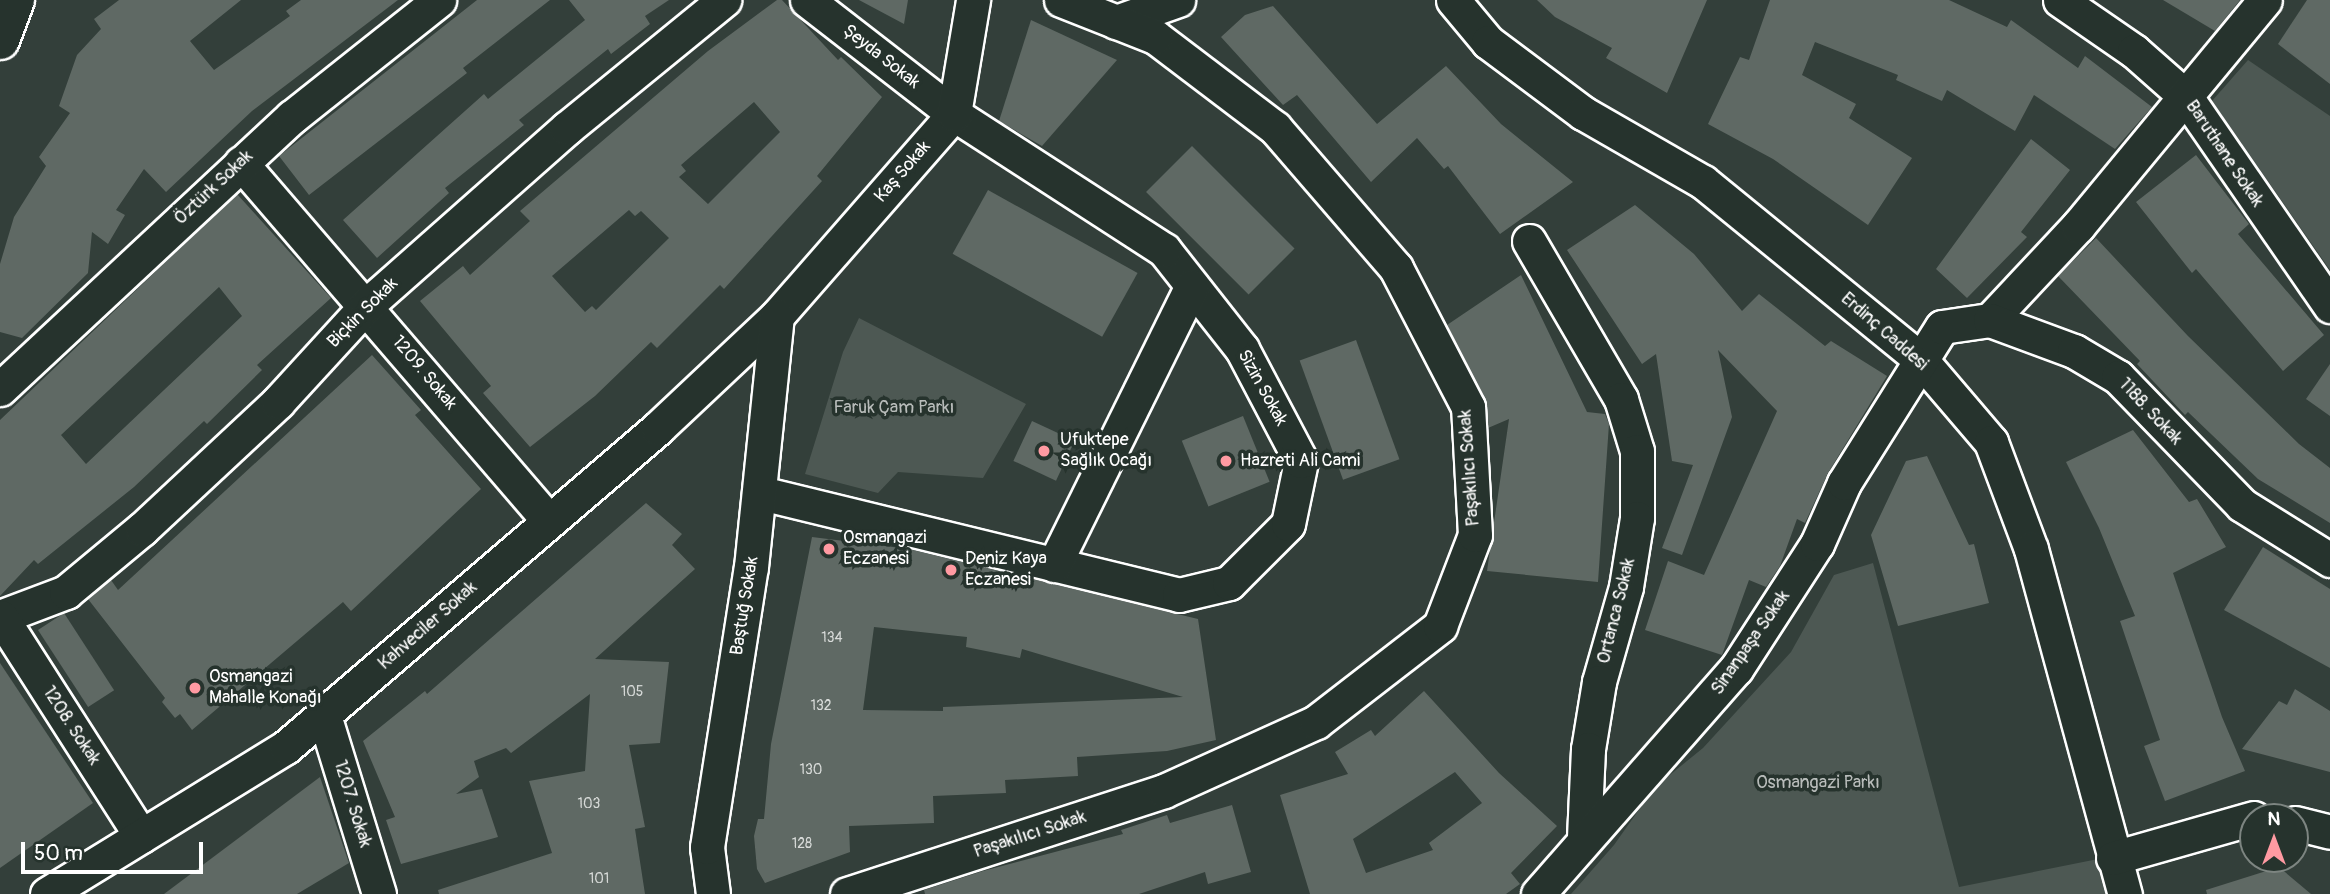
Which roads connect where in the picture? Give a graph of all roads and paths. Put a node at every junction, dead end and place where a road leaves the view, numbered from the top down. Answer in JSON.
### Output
{"nodes":[{"id":1,"x":15,"y":0,"type":"edge"},
{"id":2,"x":439,"y":0,"type":"edge"},
{"id":3,"x":724,"y":0,"type":"edge"},
{"id":4,"x":807,"y":0,"type":"edge"},
{"id":5,"x":973,"y":0,"type":"edge"},
{"id":6,"x":1061,"y":0,"type":"edge"},
{"id":7,"x":1178,"y":0,"type":"edge"},
{"id":8,"x":1453,"y":0,"type":"edge"},
{"id":9,"x":2060,"y":0,"type":"edge"},
{"id":10,"x":2265,"y":0,"type":"edge"},
{"id":11,"x":1116,"y":22,"type":"junction"},
{"id":12,"x":0,"y":40,"type":"edge"},
{"id":13,"x":2186,"y":97,"type":"junction"},
{"id":14,"x":954,"y":114,"type":"junction"},
{"id":15,"x":241,"y":163,"type":"junction"},
{"id":16,"x":1529,"y":242,"type":"dead end"},
{"id":17,"x":1192,"y":286,"type":"junction"},
{"id":18,"x":367,"y":305,"type":"junction"},
{"id":19,"x":2330,"y":306,"type":"edge"},
{"id":20,"x":777,"y":316,"type":"junction"},
{"id":21,"x":1990,"y":320,"type":"junction"},
{"id":22,"x":1921,"y":360,"type":"junction"},
{"id":23,"x":0,"y":389,"type":"edge"},
{"id":24,"x":761,"y":494,"type":"junction"},
{"id":25,"x":549,"y":522,"type":"junction"},
{"id":26,"x":2330,"y":560,"type":"edge"},
{"id":27,"x":1054,"y":565,"type":"junction"},
{"id":28,"x":0,"y":617,"type":"edge"},
{"id":29,"x":324,"y":715,"type":"junction"},
{"id":30,"x":2239,"y":822,"type":"edge"},
{"id":31,"x":2309,"y":827,"type":"edge"},
{"id":32,"x":2330,"y":832,"type":"edge"},
{"id":33,"x":141,"y":836,"type":"junction"},
{"id":34,"x":1584,"y":838,"type":"junction"},
{"id":35,"x":2113,"y":858,"type":"junction"},
{"id":36,"x":59,"y":891,"type":"edge"},
{"id":37,"x":379,"y":894,"type":"edge"},
{"id":38,"x":713,"y":894,"type":"edge"},
{"id":39,"x":847,"y":894,"type":"edge"},
{"id":40,"x":1538,"y":894,"type":"edge"},
{"id":41,"x":2125,"y":894,"type":"edge"}],
"edges":[{"from":1,"to":12,"type":"main road"},
{"from":2,"to":15,"type":"street","name":"Öztürk Sokak"},
{"from":3,"to":18,"type":"street","name":"Biçkin Sokak"},
{"from":4,"to":14,"type":"street","name":"Şeyda Sokak"},
{"from":5,"to":14,"type":"street"},
{"from":6,"to":11,"type":"street","name":"Paşakılıcı Sokak"},
{"from":7,"to":11,"type":"street"},
{"from":8,"to":22,"type":"street","name":"Erdinç Caddesi"},
{"from":9,"to":13,"type":"street","name":"Baruthane Sokak"},
{"from":10,"to":13,"type":"street"},
{"from":11,"to":39,"type":"street","name":"Paşakılıcı Sokak"},
{"from":13,"to":19,"type":"street","name":"Baruthane Sokak"},
{"from":13,"to":21,"type":"street"},
{"from":14,"to":17,"type":"street","name":"Sizin Sokak"},
{"from":14,"to":20,"type":"street","name":"Kaş Sokak"},
{"from":15,"to":18,"type":"street","name":"1209. Sokak"},
{"from":15,"to":23,"type":"street","name":"Öztürk Sokak"},
{"from":16,"to":34,"type":"street","name":"Ortanca Sokak"},
{"from":17,"to":27,"type":"street"},
{"from":17,"to":27,"type":"street","name":"Sizin Sokak"},
{"from":18,"to":25,"type":"street","name":"1209. Sokak"},
{"from":18,"to":28,"type":"street","name":"Biçkin Sokak"},
{"from":20,"to":24,"type":"street","name":"Baştuğ Sokak"},
{"from":20,"to":25,"type":"street","name":"Kahveciler Sokak"},
{"from":21,"to":22,"type":"street","name":"1188. Sokak"},
{"from":21,"to":26,"type":"street","name":"1188. Sokak"},
{"from":22,"to":34,"type":"street","name":"Sinanpaşa Sokak"},
{"from":22,"to":35,"type":"street","name":"Erdinç Caddesi"},
{"from":24,"to":27,"type":"street","name":"Sizin Sokak"},
{"from":24,"to":38,"type":"street","name":"Baştuğ Sokak"},
{"from":25,"to":29,"type":"street","name":"Kahveciler Sokak"},
{"from":28,"to":33,"type":"street","name":"1208. Sokak"},
{"from":29,"to":33,"type":"street","name":"Kahveciler Sokak"},
{"from":29,"to":37,"type":"street","name":"1207. Sokak"},
{"from":30,"to":35,"type":"street"},
{"from":31,"to":32,"type":"street"},
{"from":33,"to":36,"type":"street","name":"Kahveciler Sokak"},
{"from":34,"to":40,"type":"street","name":"Sinanpaşa Sokak"},
{"from":35,"to":41,"type":"street","name":"Erdinç Caddesi"}]}
